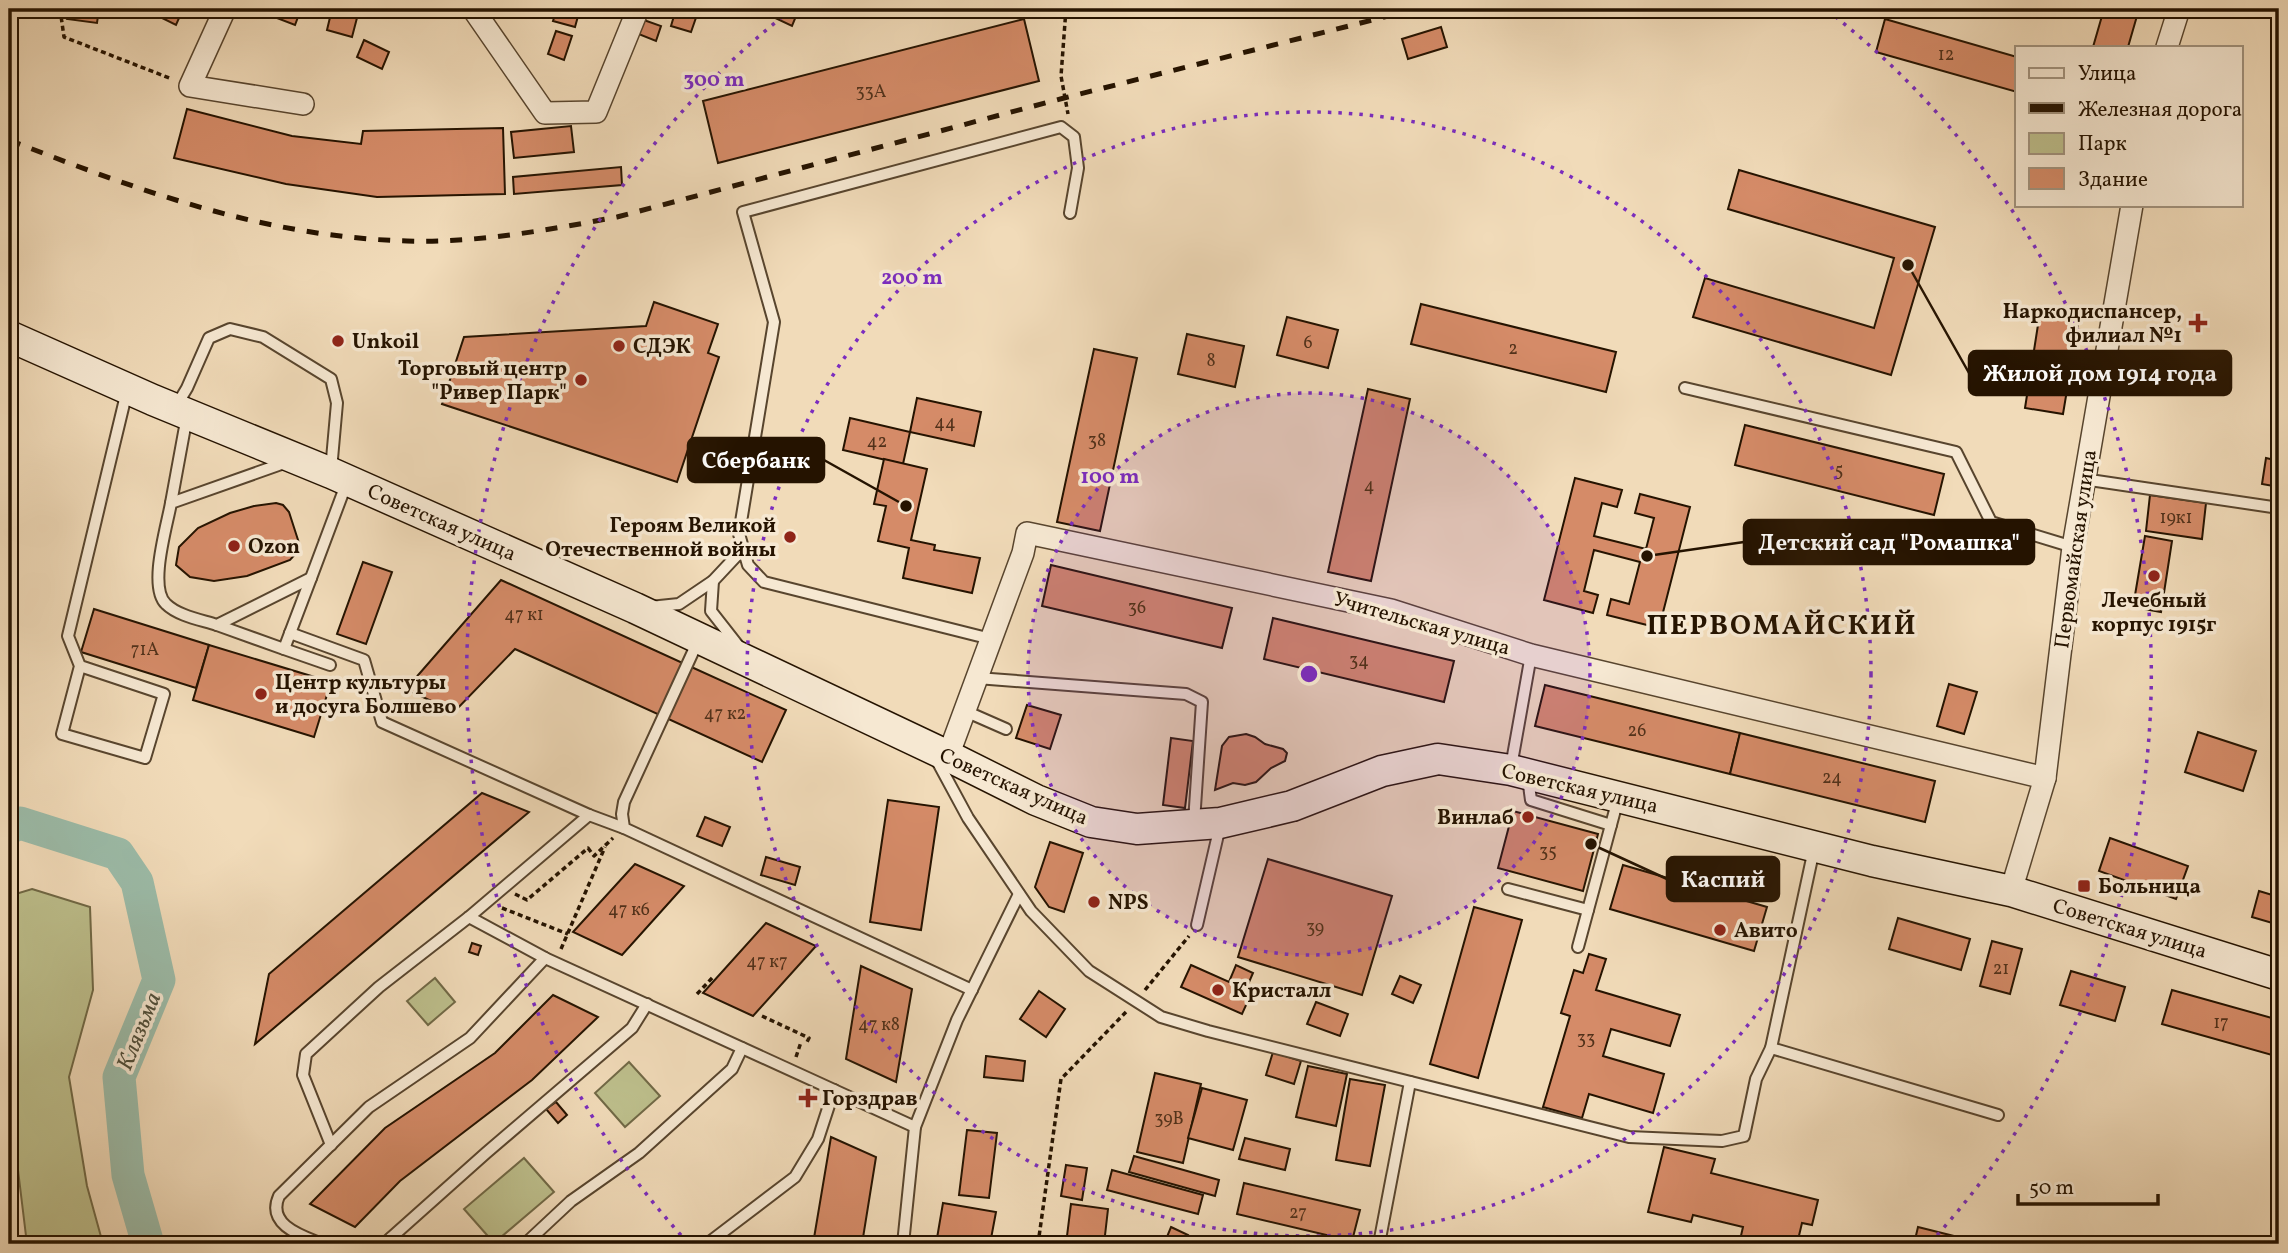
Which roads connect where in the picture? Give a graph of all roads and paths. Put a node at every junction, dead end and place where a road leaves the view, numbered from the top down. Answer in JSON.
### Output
{"nodes":[{"id":1,"x":60,"y":9,"type":"edge"},
{"id":2,"x":225,"y":9,"type":"edge"},
{"id":3,"x":473,"y":9,"type":"edge"},
{"id":4,"x":638,"y":9,"type":"edge"},
{"id":5,"x":1066,"y":9,"type":"edge"},
{"id":6,"x":2179,"y":9,"type":"edge"},
{"id":7,"x":2166,"y":46,"type":"edge"},
{"id":8,"x":190,"y":86,"type":"junction"},
{"id":9,"x":1064,"y":98,"type":"dead end"},
{"id":10,"x":303,"y":104,"type":"dead end"},
{"id":11,"x":2132,"y":206,"type":"edge"},
{"id":12,"x":1070,"y":213,"type":"dead end"},
{"id":13,"x":9,"y":336,"type":"edge"},
{"id":14,"x":127,"y":388,"type":"junction"},
{"id":15,"x":1685,"y":388,"type":"dead end"},
{"id":16,"x":181,"y":411,"type":"junction"},
{"id":17,"x":296,"y":458,"type":"junction"},
{"id":18,"x":339,"y":477,"type":"junction"},
{"id":19,"x":2083,"y":479,"type":"junction"},
{"id":20,"x":171,"y":503,"type":"junction"},
{"id":21,"x":2279,"y":508,"type":"edge"},
{"id":22,"x":2073,"y":547,"type":"junction"},
{"id":23,"x":742,"y":550,"type":"junction"},
{"id":24,"x":311,"y":578,"type":"junction"},
{"id":25,"x":713,"y":581,"type":"junction"},
{"id":26,"x":635,"y":608,"type":"junction"},
{"id":27,"x":217,"y":625,"type":"junction"},
{"id":28,"x":290,"y":633,"type":"junction"},
{"id":29,"x":699,"y":639,"type":"junction"},
{"id":30,"x":991,"y":639,"type":"junction"},
{"id":31,"x":284,"y":649,"type":"junction"},
{"id":32,"x":1531,"y":654,"type":"junction"},
{"id":33,"x":754,"y":665,"type":"junction"},
{"id":34,"x":80,"y":666,"type":"junction"},
{"id":35,"x":330,"y":666,"type":"dead end"},
{"id":36,"x":977,"y":678,"type":"junction"},
{"id":37,"x":965,"y":711,"type":"junction"},
{"id":38,"x":1006,"y":729,"type":"dead end"},
{"id":39,"x":939,"y":752,"type":"junction"},
{"id":40,"x":1519,"y":772,"type":"junction"},
{"id":41,"x":2045,"y":778,"type":"junction"},
{"id":42,"x":1619,"y":797,"type":"junction"},
{"id":43,"x":589,"y":815,"type":"junction"},
{"id":44,"x":1207,"y":824,"type":"junction"},
{"id":45,"x":1611,"y":825,"type":"junction"},
{"id":46,"x":624,"y":828,"type":"junction"},
{"id":47,"x":606,"y":845,"type":"junction"},
{"id":48,"x":1814,"y":846,"type":"junction"},
{"id":49,"x":1508,"y":889,"type":"dead end"},
{"id":50,"x":2011,"y":891,"type":"junction"},
{"id":51,"x":1019,"y":894,"type":"junction"},
{"id":52,"x":490,"y":904,"type":"junction"},
{"id":53,"x":1588,"y":909,"type":"junction"},
{"id":54,"x":469,"y":917,"type":"junction"},
{"id":55,"x":1198,"y":925,"type":"joint"},
{"id":56,"x":568,"y":934,"type":"junction"},
{"id":57,"x":1578,"y":947,"type":"dead end"},
{"id":58,"x":550,"y":960,"type":"junction"},
{"id":59,"x":714,"y":975,"type":"dead end"},
{"id":60,"x":2279,"y":975,"type":"edge"},
{"id":61,"x":972,"y":990,"type":"junction"},
{"id":62,"x":697,"y":994,"type":"dead end"},
{"id":63,"x":1137,"y":1001,"type":"junction"},
{"id":64,"x":647,"y":1004,"type":"junction"},
{"id":65,"x":762,"y":1016,"type":"dead end"},
{"id":66,"x":742,"y":1048,"type":"junction"},
{"id":67,"x":1771,"y":1048,"type":"junction"},
{"id":68,"x":795,"y":1059,"type":"dead end"},
{"id":69,"x":1410,"y":1082,"type":"junction"},
{"id":70,"x":834,"y":1090,"type":"junction"},
{"id":71,"x":1998,"y":1115,"type":"dead end"},
{"id":72,"x":915,"y":1127,"type":"junction"},
{"id":73,"x":331,"y":1144,"type":"junction"},
{"id":74,"x":388,"y":1241,"type":"edge"},
{"id":75,"x":322,"y":1244,"type":"edge"},
{"id":76,"x":410,"y":1244,"type":"edge"},
{"id":77,"x":525,"y":1244,"type":"edge"},
{"id":78,"x":707,"y":1244,"type":"edge"},
{"id":79,"x":903,"y":1244,"type":"edge"},
{"id":80,"x":1038,"y":1244,"type":"edge"},
{"id":81,"x":1379,"y":1244,"type":"edge"}],
"edges":[{"from":1,"to":8,"type":"path"},
{"from":2,"to":8,"type":"street"},
{"from":3,"to":4,"type":"street"},
{"from":5,"to":9,"type":"path"},
{"from":6,"to":7,"type":"street"},
{"from":8,"to":10,"type":"street"},
{"from":11,"to":19,"type":"street","name":"Первомайская улица"},
{"from":12,"to":23,"type":"lane"},
{"from":13,"to":14,"type":"main road","name":"Советская улица"},
{"from":14,"to":16,"type":"main road","name":"Советская улица"},
{"from":14,"to":34,"type":"lane"},
{"from":15,"to":22,"type":"lane"},
{"from":16,"to":17,"type":"main road","name":"Советская улица"},
{"from":16,"to":18,"type":"lane"},
{"from":16,"to":20,"type":"lane"},
{"from":17,"to":18,"type":"main road","name":"Советская улица"},
{"from":17,"to":20,"type":"lane"},
{"from":18,"to":24,"type":"lane"},
{"from":18,"to":26,"type":"main road","name":"Советская улица"},
{"from":19,"to":21,"type":"lane"},
{"from":19,"to":22,"type":"street","name":"Первомайская улица"},
{"from":20,"to":27,"type":"lane"},
{"from":22,"to":41,"type":"street","name":"Первомайская улица"},
{"from":23,"to":25,"type":"lane"},
{"from":23,"to":30,"type":"lane"},
{"from":24,"to":27,"type":"lane"},
{"from":24,"to":28,"type":"lane"},
{"from":25,"to":26,"type":"lane"},
{"from":25,"to":33,"type":"lane"},
{"from":26,"to":29,"type":"main road","name":"Советская улица"},
{"from":27,"to":31,"type":"lane"},
{"from":28,"to":31,"type":"lane"},
{"from":28,"to":43,"type":"lane"},
{"from":29,"to":33,"type":"main road","name":"Советская улица"},
{"from":29,"to":46,"type":"lane"},
{"from":30,"to":32,"type":"street","name":"Учительская улица"},
{"from":30,"to":36,"type":"street","name":"Учительская улица"},
{"from":31,"to":35,"type":"lane"},
{"from":32,"to":40,"type":"lane"},
{"from":32,"to":41,"type":"street","name":"Учительская улица"},
{"from":33,"to":39,"type":"main road","name":"Советская улица"},
{"from":34,"to":34,"type":"lane"},
{"from":36,"to":37,"type":"street","name":"Учительская улица"},
{"from":36,"to":44,"type":"lane"},
{"from":37,"to":38,"type":"lane"},
{"from":37,"to":39,"type":"street","name":"Учительская улица"},
{"from":39,"to":44,"type":"main road","name":"Советская улица"},
{"from":39,"to":51,"type":"lane"},
{"from":40,"to":42,"type":"main road","name":"Советская улица"},
{"from":40,"to":44,"type":"main road","name":"Советская улица"},
{"from":40,"to":45,"type":"lane"},
{"from":41,"to":50,"type":"street","name":"Первомайская улица"},
{"from":42,"to":45,"type":"lane"},
{"from":42,"to":48,"type":"main road","name":"Советская улица"},
{"from":43,"to":46,"type":"lane"},
{"from":43,"to":52,"type":"lane"},
{"from":44,"to":55,"type":"lane"},
{"from":45,"to":53,"type":"lane"},
{"from":46,"to":47,"type":"path"},
{"from":46,"to":61,"type":"lane"},
{"from":47,"to":52,"type":"path"},
{"from":47,"to":56,"type":"path"},
{"from":48,"to":50,"type":"main road","name":"Советская улица"},
{"from":48,"to":67,"type":"lane"},
{"from":49,"to":53,"type":"lane"},
{"from":50,"to":60,"type":"main road","name":"Советская улица"},
{"from":51,"to":61,"type":"lane"},
{"from":51,"to":63,"type":"lane"},
{"from":52,"to":54,"type":"lane"},
{"from":52,"to":56,"type":"path"},
{"from":53,"to":57,"type":"lane"},
{"from":54,"to":58,"type":"lane"},
{"from":54,"to":73,"type":"lane"},
{"from":55,"to":63,"type":"path"},
{"from":56,"to":58,"type":"path"},
{"from":58,"to":64,"type":"lane"},
{"from":58,"to":73,"type":"lane"},
{"from":59,"to":62,"type":"path"},
{"from":61,"to":72,"type":"lane"},
{"from":63,"to":69,"type":"lane"},
{"from":63,"to":80,"type":"path"},
{"from":64,"to":66,"type":"lane"},
{"from":64,"to":74,"type":"lane"},
{"from":65,"to":68,"type":"path"},
{"from":66,"to":70,"type":"lane"},
{"from":66,"to":77,"type":"lane"},
{"from":67,"to":69,"type":"lane"},
{"from":67,"to":71,"type":"lane"},
{"from":69,"to":81,"type":"lane"},
{"from":70,"to":72,"type":"lane"},
{"from":70,"to":78,"type":"lane"},
{"from":72,"to":79,"type":"lane"},
{"from":73,"to":75,"type":"lane"},
{"from":74,"to":76,"type":"lane"}]}
